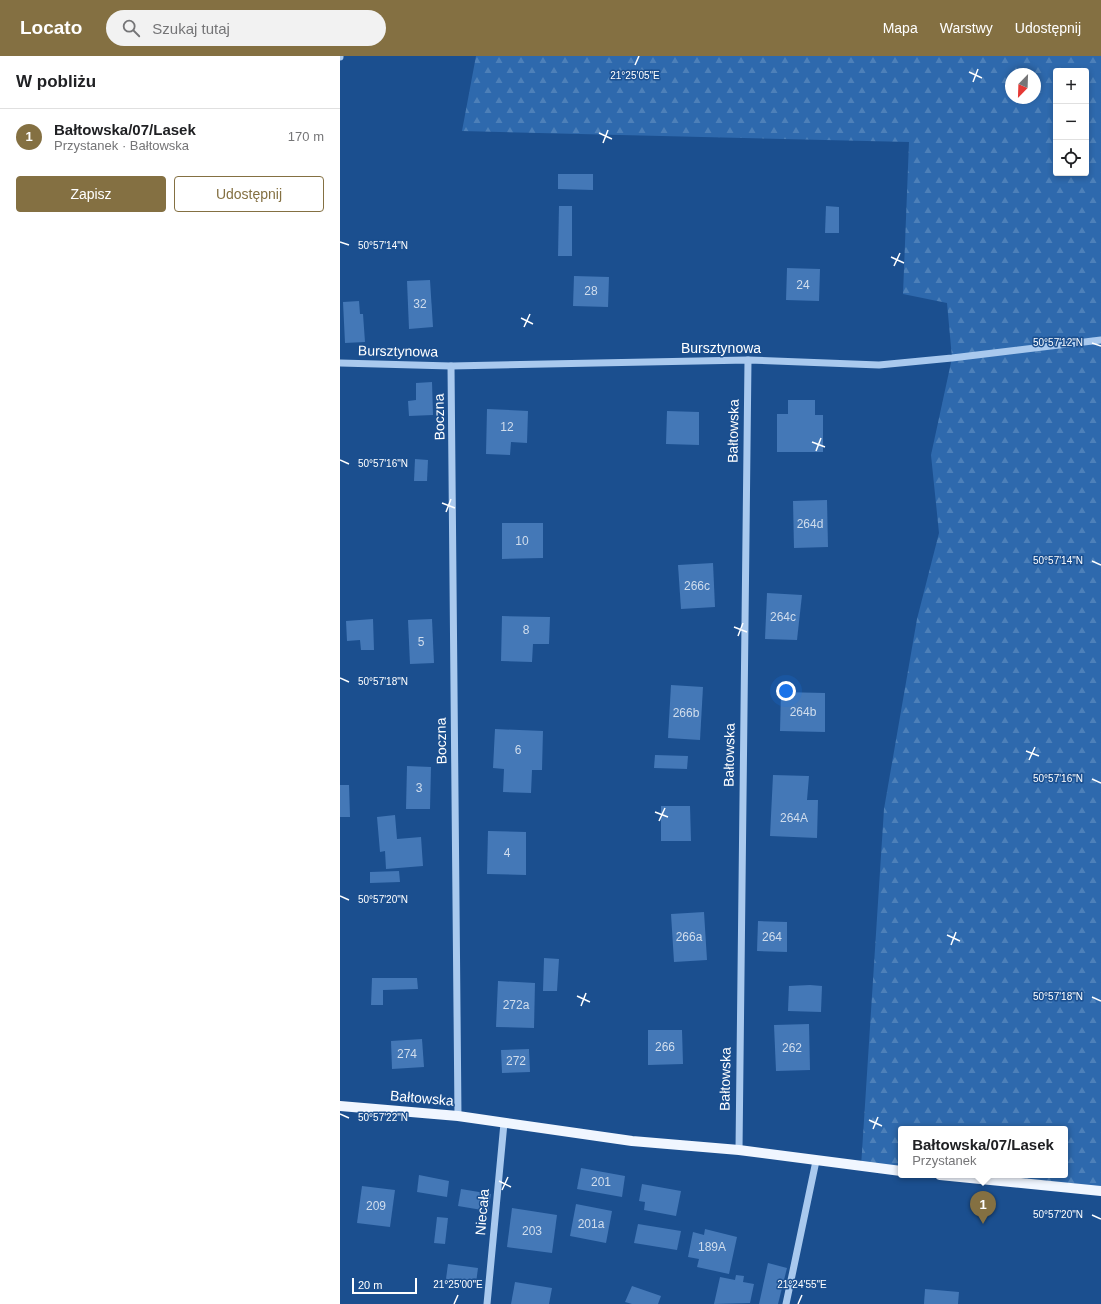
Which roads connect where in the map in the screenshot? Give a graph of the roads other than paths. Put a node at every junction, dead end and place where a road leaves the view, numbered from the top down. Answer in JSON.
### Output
{"nodes":[{"id":1,"x":1101,"y":340,"type":"edge"},
{"id":2,"x":748,"y":360,"type":"junction"},
{"id":3,"x":340,"y":363,"type":"edge"},
{"id":4,"x":451,"y":366,"type":"junction"},
{"id":5,"x":340,"y":1106,"type":"edge"},
{"id":6,"x":458,"y":1116,"type":"junction"},
{"id":7,"x":504,"y":1123,"type":"junction"},
{"id":8,"x":739,"y":1150,"type":"junction"},
{"id":9,"x":816,"y":1162,"type":"junction"},
{"id":10,"x":898,"y":1171,"type":"edge"},
{"id":11,"x":970,"y":1178,"type":"edge"},
{"id":12,"x":1101,"y":1191,"type":"edge"},
{"id":13,"x":487,"y":1304,"type":"edge"},
{"id":14,"x":786,"y":1304,"type":"edge"}],
"edges":[{"from":1,"to":2,"type":"street","name":"Bursztynowa"},
{"from":2,"to":4,"type":"street","name":"Bursztynowa"},
{"from":2,"to":8,"type":"street","name":"Bałtowska"},
{"from":3,"to":4,"type":"street","name":"Bursztynowa"},
{"from":4,"to":6,"type":"street","name":"Boczna"},
{"from":5,"to":6,"type":"main road","name":"Bałtowska"},
{"from":6,"to":7,"type":"main road","name":"Bałtowska"},
{"from":7,"to":8,"type":"main road","name":"Bałtowska"},
{"from":7,"to":13,"type":"street","name":"Niecała"},
{"from":8,"to":9,"type":"main road","name":"Bałtowska"},
{"from":9,"to":10,"type":"main road","name":"Bałtowska"},
{"from":9,"to":14,"type":"street"},
{"from":11,"to":12,"type":"main road"}]}
